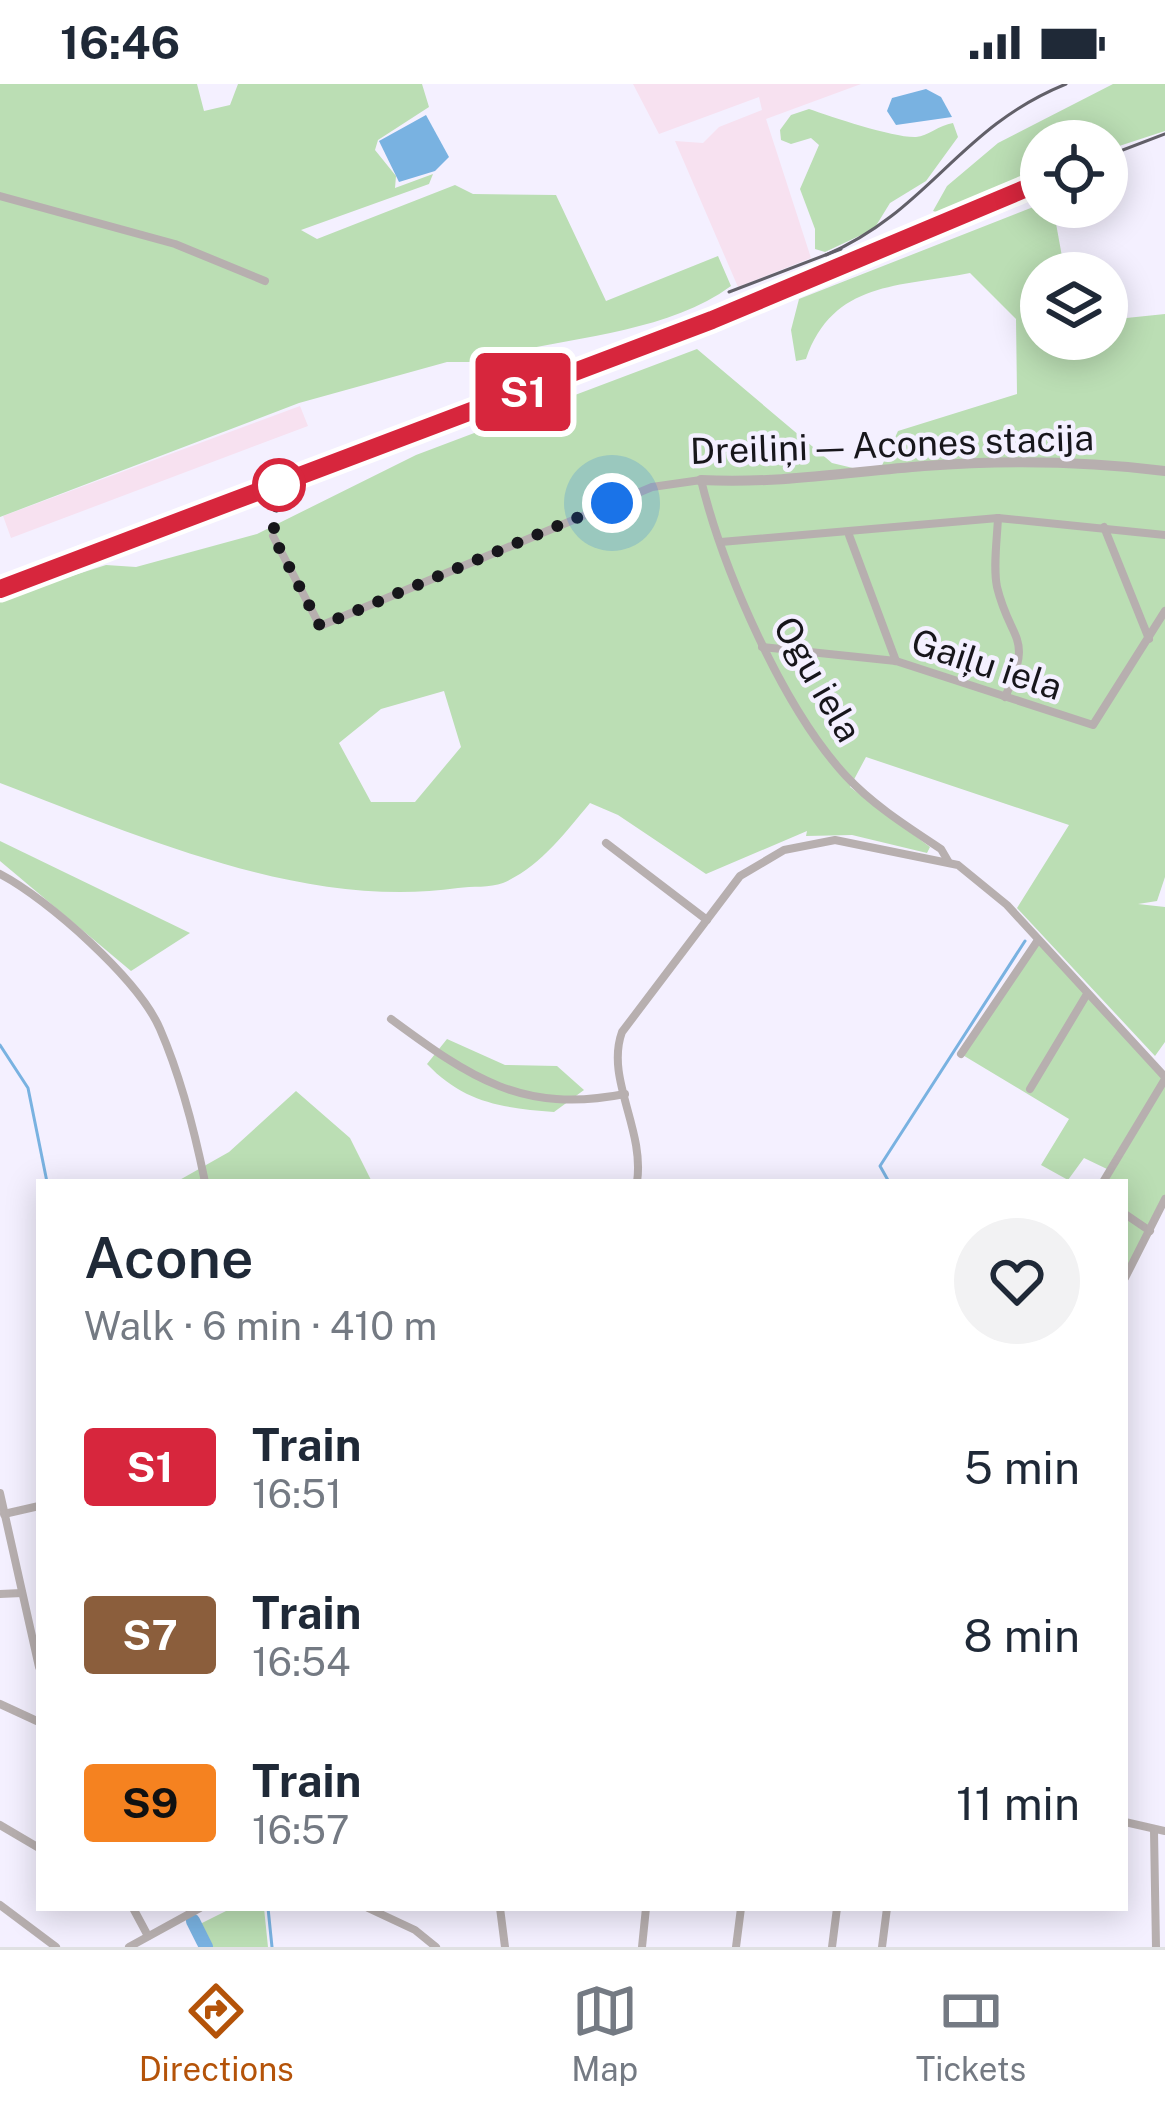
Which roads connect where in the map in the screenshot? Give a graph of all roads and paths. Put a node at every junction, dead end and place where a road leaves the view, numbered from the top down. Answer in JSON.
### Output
{"nodes":[{"id":1,"x":0,"y":196,"type":"edge"},
{"id":2,"x":265,"y":281,"type":"dead end"},
{"id":3,"x":1165,"y":471,"type":"edge"},
{"id":4,"x":701,"y":480,"type":"junction"},
{"id":5,"x":998,"y":518,"type":"junction"},
{"id":6,"x":1104,"y":526,"type":"junction"},
{"id":7,"x":849,"y":535,"type":"junction"},
{"id":8,"x":1165,"y":535,"type":"edge"},
{"id":9,"x":273,"y":536,"type":"dead end"},
{"id":10,"x":721,"y":542,"type":"junction"},
{"id":11,"x":1165,"y":611,"type":"edge"},
{"id":12,"x":1149,"y":639,"type":"junction"},
{"id":13,"x":762,"y":646,"type":"junction"},
{"id":14,"x":896,"y":662,"type":"junction"},
{"id":15,"x":1004,"y":697,"type":"junction"},
{"id":16,"x":606,"y":843,"type":"dead end"},
{"id":17,"x":948,"y":861,"type":"junction"},
{"id":18,"x":0,"y":874,"type":"edge"},
{"id":19,"x":707,"y":920,"type":"junction"},
{"id":20,"x":1038,"y":940,"type":"junction"},
{"id":21,"x":1087,"y":994,"type":"junction"},
{"id":22,"x":391,"y":1018,"type":"dead end"},
{"id":23,"x":961,"y":1054,"type":"dead end"},
{"id":24,"x":1165,"y":1078,"type":"edge"},
{"id":25,"x":1030,"y":1089,"type":"dead end"},
{"id":26,"x":625,"y":1094,"type":"junction"},
{"id":27,"x":204,"y":1179,"type":"edge"},
{"id":28,"x":638,"y":1179,"type":"edge"},
{"id":29,"x":1105,"y":1179,"type":"edge"},
{"id":30,"x":1165,"y":1199,"type":"edge"},
{"id":31,"x":1128,"y":1216,"type":"edge"},
{"id":32,"x":1150,"y":1231,"type":"junction"},
{"id":33,"x":1128,"y":1272,"type":"edge"},
{"id":34,"x":0,"y":1493,"type":"edge"},
{"id":35,"x":36,"y":1507,"type":"edge"},
{"id":36,"x":4,"y":1514,"type":"junction"},
{"id":37,"x":3,"y":1529,"type":"edge"},
{"id":38,"x":22,"y":1593,"type":"junction"},
{"id":39,"x":0,"y":1594,"type":"edge"},
{"id":40,"x":36,"y":1654,"type":"edge"},
{"id":41,"x":0,"y":1705,"type":"edge"},
{"id":42,"x":36,"y":1721,"type":"edge"},
{"id":43,"x":1128,"y":1823,"type":"edge"},
{"id":44,"x":0,"y":1825,"type":"edge"},
{"id":45,"x":1160,"y":1831,"type":"edge"},
{"id":46,"x":36,"y":1846,"type":"edge"},
{"id":47,"x":0,"y":1905,"type":"edge"},
{"id":48,"x":136,"y":1911,"type":"edge"},
{"id":49,"x":194,"y":1911,"type":"edge"},
{"id":50,"x":500,"y":1911,"type":"edge"},
{"id":51,"x":646,"y":1911,"type":"edge"},
{"id":52,"x":741,"y":1911,"type":"edge"},
{"id":53,"x":837,"y":1911,"type":"edge"},
{"id":54,"x":887,"y":1911,"type":"edge"},
{"id":55,"x":390,"y":1912,"type":"edge"},
{"id":56,"x":148,"y":1936,"type":"junction"},
{"id":57,"x":56,"y":1947,"type":"edge"},
{"id":58,"x":129,"y":1947,"type":"edge"},
{"id":59,"x":436,"y":1947,"type":"edge"},
{"id":60,"x":505,"y":1947,"type":"edge"},
{"id":61,"x":642,"y":1947,"type":"edge"},
{"id":62,"x":736,"y":1947,"type":"edge"},
{"id":63,"x":832,"y":1947,"type":"edge"},
{"id":64,"x":882,"y":1947,"type":"edge"},
{"id":65,"x":1156,"y":1947,"type":"edge"}],
"edges":[{"from":1,"to":2,"type":"street"},
{"from":3,"to":4,"type":"street","name":"Dreiliņi — Acones stacija"},
{"from":4,"to":9,"type":"street","name":"Dreiliņi — Acones stacija"},
{"from":4,"to":10,"type":"street","name":"Ogu iela"},
{"from":5,"to":6,"type":"street"},
{"from":5,"to":7,"type":"street"},
{"from":5,"to":15,"type":"street"},
{"from":6,"to":8,"type":"street"},
{"from":6,"to":12,"type":"street"},
{"from":7,"to":10,"type":"street"},
{"from":7,"to":14,"type":"street"},
{"from":10,"to":13,"type":"street","name":"Ogu iela"},
{"from":11,"to":12,"type":"street","name":"Gaiļu iela"},
{"from":12,"to":15,"type":"street","name":"Gaiļu iela"},
{"from":13,"to":14,"type":"street","name":"Gaiļu iela"},
{"from":13,"to":17,"type":"street","name":"Ogu iela"},
{"from":14,"to":15,"type":"street","name":"Gaiļu iela"},
{"from":16,"to":19,"type":"street"},
{"from":17,"to":19,"type":"street"},
{"from":17,"to":20,"type":"street","name":"Ogu iela"},
{"from":18,"to":27,"type":"street"},
{"from":19,"to":26,"type":"street"},
{"from":20,"to":21,"type":"street","name":"Ogu iela"},
{"from":20,"to":23,"type":"street"},
{"from":21,"to":24,"type":"street","name":"Ogu iela"},
{"from":21,"to":25,"type":"street"},
{"from":22,"to":26,"type":"street"},
{"from":24,"to":29,"type":"street"},
{"from":26,"to":28,"type":"street"},
{"from":30,"to":32,"type":"street"},
{"from":31,"to":32,"type":"street"},
{"from":32,"to":33,"type":"street"},
{"from":34,"to":36,"type":"street"},
{"from":35,"to":36,"type":"street"},
{"from":36,"to":37,"type":"street"},
{"from":37,"to":38,"type":"street"},
{"from":38,"to":39,"type":"street"},
{"from":38,"to":40,"type":"street"},
{"from":41,"to":42,"type":"street"},
{"from":43,"to":45,"type":"street"},
{"from":44,"to":46,"type":"street"},
{"from":45,"to":65,"type":"street"},
{"from":47,"to":57,"type":"street"},
{"from":48,"to":56,"type":"street"},
{"from":49,"to":56,"type":"street"},
{"from":50,"to":60,"type":"street"},
{"from":51,"to":61,"type":"street"},
{"from":52,"to":62,"type":"street"},
{"from":53,"to":63,"type":"street"},
{"from":54,"to":64,"type":"street"},
{"from":55,"to":59,"type":"street"},
{"from":56,"to":58,"type":"street"}]}
